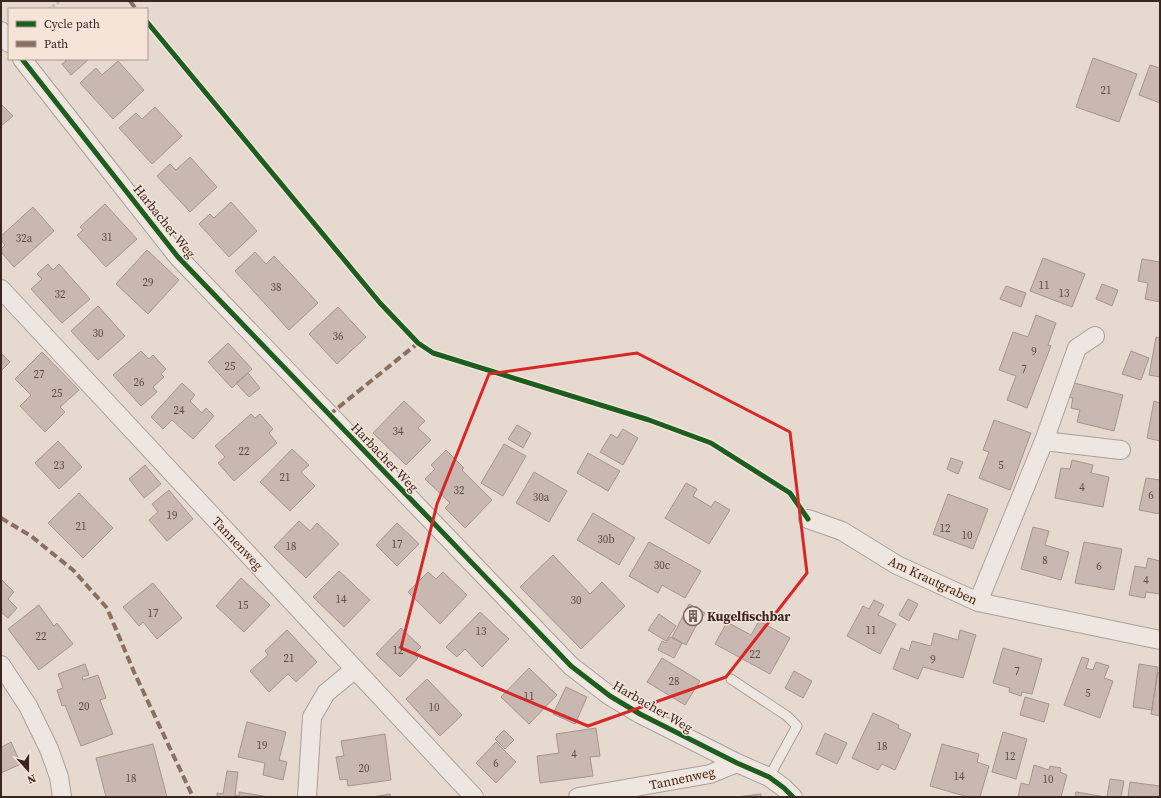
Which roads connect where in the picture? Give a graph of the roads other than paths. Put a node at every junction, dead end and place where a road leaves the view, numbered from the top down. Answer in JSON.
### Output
{"nodes":[{"id":1,"x":23,"y":60,"type":"edge"},
{"id":2,"x":1,"y":289,"type":"edge"},
{"id":3,"x":1095,"y":336,"type":"dead end"},
{"id":4,"x":1044,"y":441,"type":"junction"},
{"id":5,"x":1122,"y":450,"type":"dead end"},
{"id":6,"x":808,"y":519,"type":"dead end"},
{"id":7,"x":978,"y":602,"type":"junction"},
{"id":8,"x":1160,"y":640,"type":"edge"},
{"id":9,"x":1,"y":665,"type":"edge"},
{"id":10,"x":355,"y":669,"type":"junction"},
{"id":11,"x":731,"y":679,"type":"dead end"},
{"id":12,"x":737,"y":763,"type":"junction"},
{"id":13,"x":769,"y":777,"type":"junction"},
{"id":14,"x":62,"y":797,"type":"edge"},
{"id":15,"x":308,"y":797,"type":"edge"},
{"id":16,"x":474,"y":797,"type":"edge"},
{"id":17,"x":578,"y":797,"type":"edge"},
{"id":18,"x":793,"y":797,"type":"edge"}],
"edges":[{"from":1,"to":12,"type":"street","name":"Harbacher Weg"},
{"from":2,"to":10,"type":"street","name":"Tannenweg"},
{"from":3,"to":4,"type":"street"},
{"from":4,"to":5,"type":"street"},
{"from":4,"to":7,"type":"street"},
{"from":6,"to":7,"type":"street","name":"Am Krautgraben"},
{"from":7,"to":8,"type":"street","name":"Am Krautgraben"},
{"from":9,"to":14,"type":"street"},
{"from":10,"to":15,"type":"street"},
{"from":10,"to":16,"type":"street","name":"Tannenweg"},
{"from":11,"to":13,"type":"lane"},
{"from":12,"to":13,"type":"street","name":"Harbacher Weg"},
{"from":12,"to":17,"type":"street","name":"Tannenweg"},
{"from":13,"to":18,"type":"street","name":"Harbacher Weg"}]}
